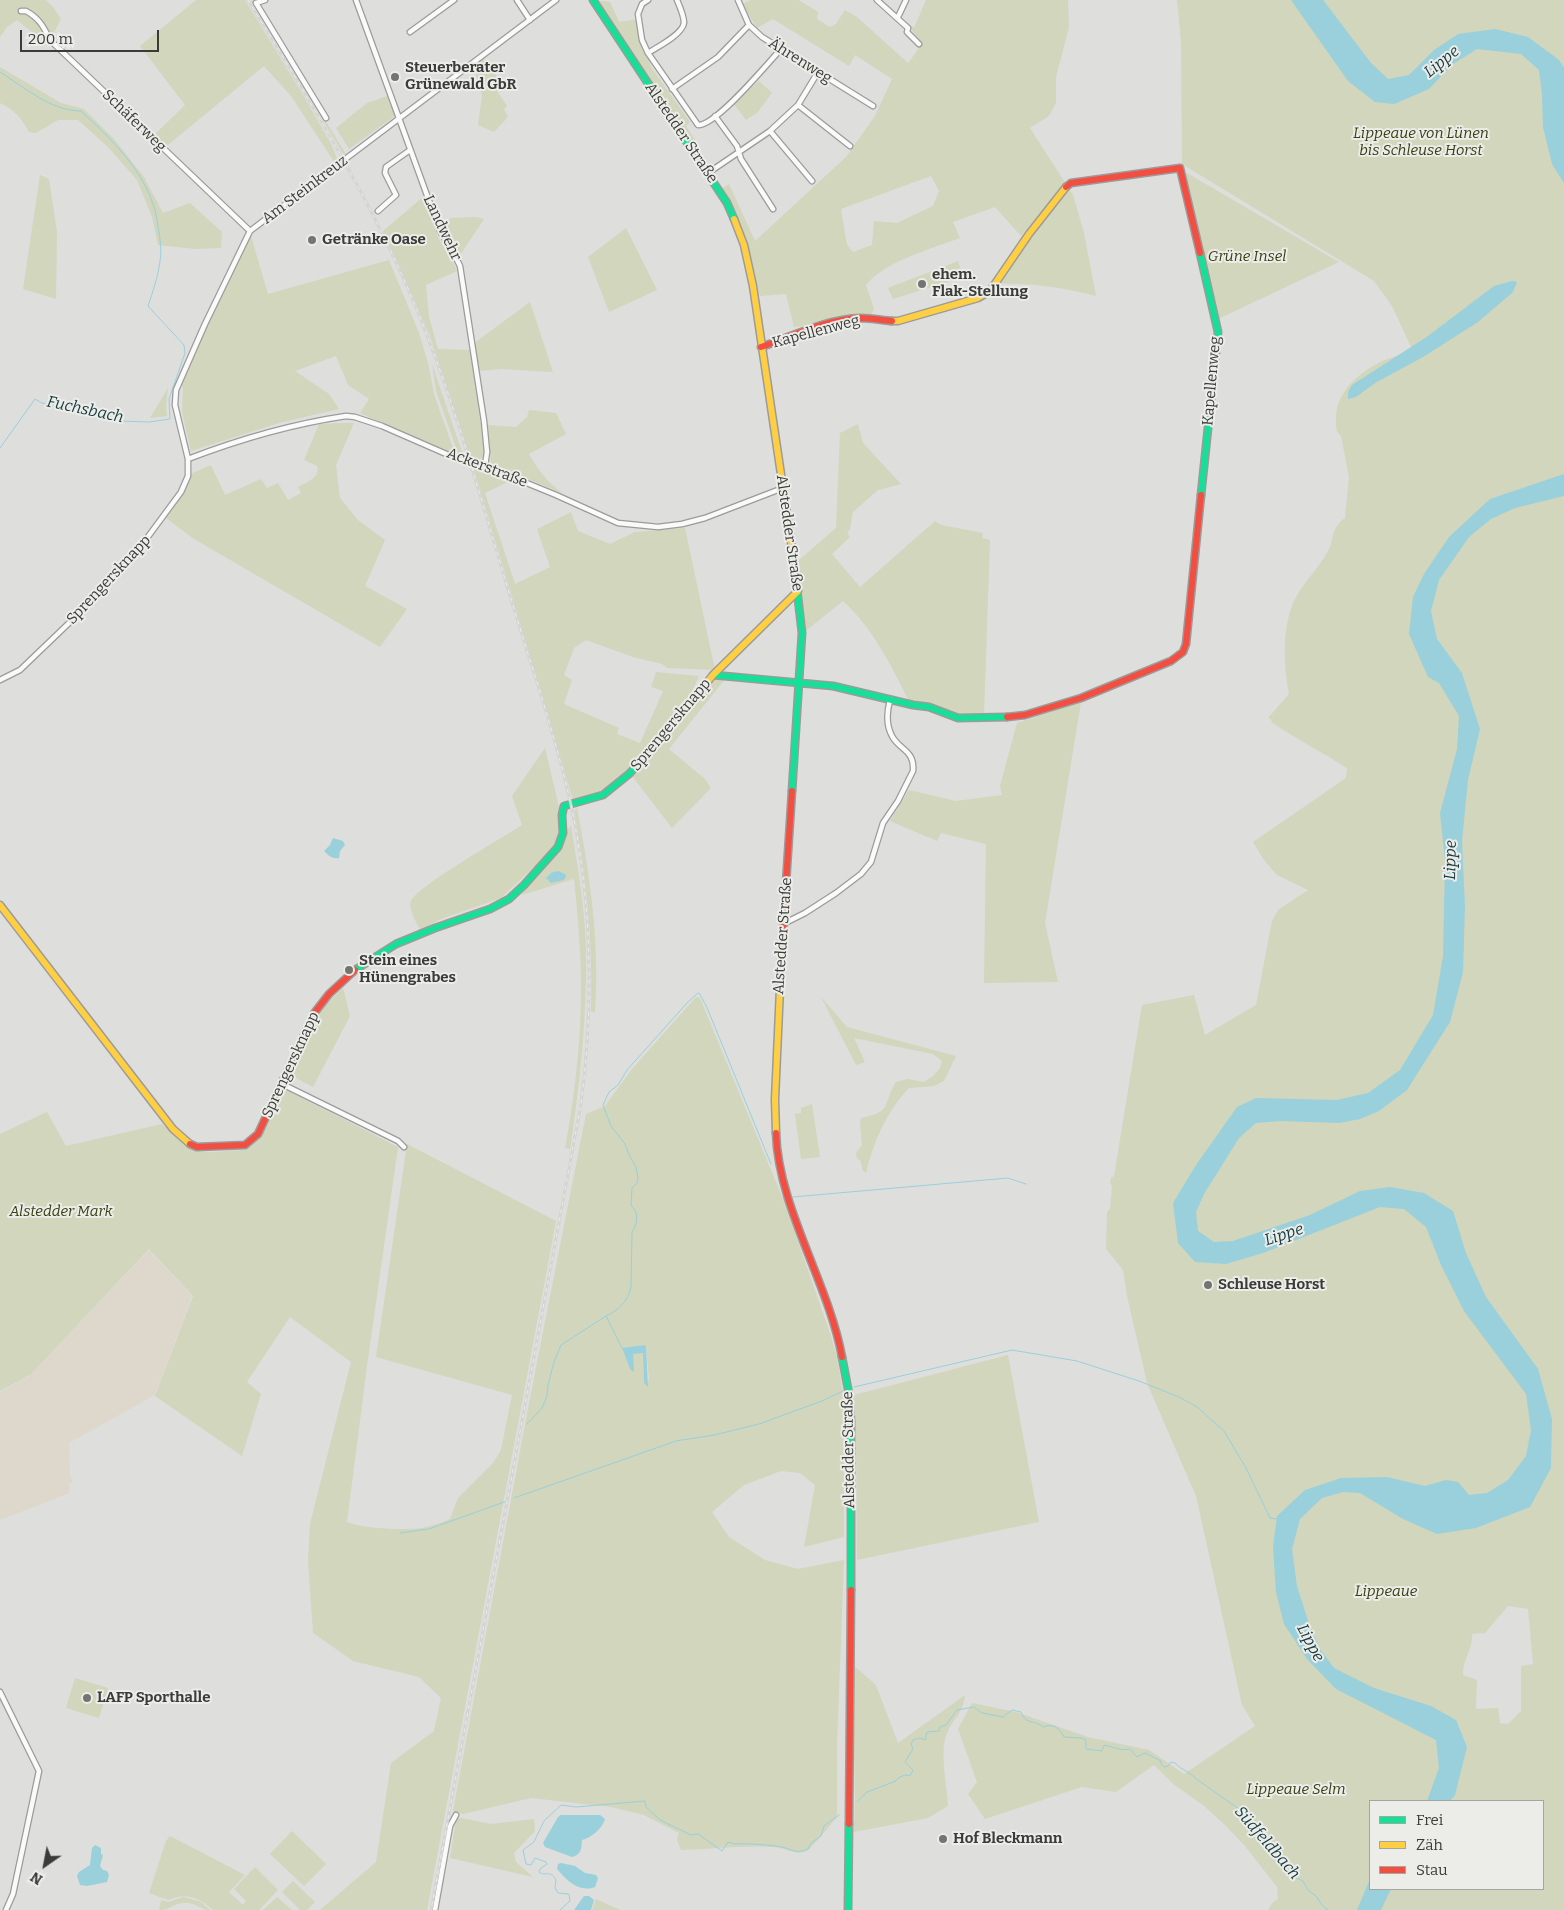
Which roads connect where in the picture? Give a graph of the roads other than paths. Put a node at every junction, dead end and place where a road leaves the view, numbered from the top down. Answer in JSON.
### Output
{"nodes":[{"id":1,"x":265,"y":0,"type":"edge"},
{"id":2,"x":356,"y":0,"type":"edge"},
{"id":3,"x":454,"y":0,"type":"edge"},
{"id":4,"x":517,"y":0,"type":"edge"},
{"id":5,"x":556,"y":0,"type":"edge"},
{"id":6,"x":593,"y":0,"type":"edge"},
{"id":7,"x":648,"y":0,"type":"edge"},
{"id":8,"x":677,"y":0,"type":"edge"},
{"id":9,"x":746,"y":0,"type":"edge"},
{"id":10,"x":877,"y":0,"type":"edge"},
{"id":11,"x":906,"y":0,"type":"edge"},
{"id":12,"x":738,"y":2,"type":"edge"},
{"id":13,"x":21,"y":12,"type":"dead end"},
{"id":14,"x":898,"y":17,"type":"junction"},
{"id":15,"x":530,"y":20,"type":"junction"},
{"id":16,"x":749,"y":25,"type":"junction"},
{"id":17,"x":410,"y":32,"type":"dead end"},
{"id":18,"x":919,"y":44,"type":"dead end"},
{"id":19,"x":781,"y":49,"type":"junction"},
{"id":20,"x":648,"y":54,"type":"junction"},
{"id":21,"x":818,"y":72,"type":"junction"},
{"id":22,"x":672,"y":89,"type":"junction"},
{"id":23,"x":798,"y":105,"type":"junction"},
{"id":24,"x":873,"y":106,"type":"dead end"},
{"id":25,"x":716,"y":116,"type":"junction"},
{"id":26,"x":326,"y":118,"type":"dead end"},
{"id":27,"x":399,"y":120,"type":"junction"},
{"id":28,"x":770,"y":131,"type":"junction"},
{"id":29,"x":850,"y":146,"type":"dead end"},
{"id":30,"x":410,"y":150,"type":"junction"},
{"id":31,"x":739,"y":153,"type":"junction"},
{"id":32,"x":708,"y":173,"type":"junction"},
{"id":33,"x":812,"y":182,"type":"dead end"},
{"id":34,"x":773,"y":209,"type":"dead end"},
{"id":35,"x":378,"y":211,"type":"dead end"},
{"id":36,"x":250,"y":231,"type":"junction"},
{"id":37,"x":761,"y":347,"type":"junction"},
{"id":38,"x":188,"y":459,"type":"junction"},
{"id":39,"x":485,"y":466,"type":"junction"},
{"id":40,"x":783,"y":488,"type":"junction"},
{"id":41,"x":798,"y":591,"type":"junction"},
{"id":42,"x":713,"y":675,"type":"junction"},
{"id":43,"x":0,"y":680,"type":"edge"},
{"id":44,"x":799,"y":684,"type":"junction"},
{"id":45,"x":890,"y":700,"type":"junction"},
{"id":46,"x":0,"y":905,"type":"edge"},
{"id":47,"x":785,"y":923,"type":"junction"},
{"id":48,"x":282,"y":1084,"type":"junction"},
{"id":49,"x":404,"y":1147,"type":"dead end"},
{"id":50,"x":0,"y":1692,"type":"edge"},
{"id":51,"x":456,"y":1815,"type":"dead end"},
{"id":52,"x":6,"y":1910,"type":"edge"},
{"id":53,"x":434,"y":1910,"type":"edge"},
{"id":54,"x":848,"y":1910,"type":"edge"}],
"edges":[{"from":1,"to":26,"type":"street"},
{"from":2,"to":27,"type":"street","name":"Landwehr"},
{"from":3,"to":17,"type":"street"},
{"from":4,"to":15,"type":"street"},
{"from":5,"to":15,"type":"street","name":"Am Steinkreuz"},
{"from":6,"to":32,"type":"street","name":"Alstedder Straße"},
{"from":7,"to":20,"type":"street"},
{"from":8,"to":20,"type":"street"},
{"from":9,"to":12,"type":"street","name":"Ährenweg"},
{"from":10,"to":14,"type":"street"},
{"from":11,"to":14,"type":"street"},
{"from":12,"to":16,"type":"street","name":"Ährenweg"},
{"from":13,"to":36,"type":"street","name":"Schäferweg"},
{"from":14,"to":18,"type":"street"},
{"from":15,"to":27,"type":"street","name":"Am Steinkreuz"},
{"from":16,"to":19,"type":"street","name":"Ährenweg"},
{"from":16,"to":22,"type":"street"},
{"from":19,"to":21,"type":"street","name":"Ährenweg"},
{"from":19,"to":25,"type":"street"},
{"from":20,"to":22,"type":"street"},
{"from":21,"to":23,"type":"street"},
{"from":21,"to":24,"type":"street","name":"Ährenweg"},
{"from":22,"to":25,"type":"street"},
{"from":23,"to":28,"type":"street"},
{"from":23,"to":29,"type":"street"},
{"from":25,"to":31,"type":"street"},
{"from":27,"to":30,"type":"street","name":"Landwehr"},
{"from":27,"to":36,"type":"street","name":"Am Steinkreuz"},
{"from":28,"to":31,"type":"street"},
{"from":28,"to":33,"type":"street"},
{"from":30,"to":35,"type":"street"},
{"from":30,"to":39,"type":"street","name":"Landwehr"},
{"from":31,"to":32,"type":"street"},
{"from":31,"to":34,"type":"street"},
{"from":32,"to":37,"type":"street","name":"Alstedder Straße"},
{"from":36,"to":38,"type":"street","name":"Am Steinkreuz"},
{"from":37,"to":40,"type":"street","name":"Alstedder Straße"},
{"from":37,"to":45,"type":"street","name":"Kapellenweg"},
{"from":38,"to":39,"type":"street","name":"Ackerstraße"},
{"from":38,"to":43,"type":"street","name":"Sprengersknapp"},
{"from":39,"to":40,"type":"street","name":"Ackerstraße"},
{"from":40,"to":41,"type":"street","name":"Alstedder Straße"},
{"from":41,"to":42,"type":"street","name":"Sprengersknapp"},
{"from":41,"to":44,"type":"street","name":"Alstedder Straße"},
{"from":42,"to":44,"type":"street","name":"Sprengersknapp"},
{"from":42,"to":48,"type":"street","name":"Sprengersknapp"},
{"from":44,"to":45,"type":"street","name":"Kapellenweg"},
{"from":44,"to":47,"type":"street","name":"Alstedder Straße"},
{"from":45,"to":47,"type":"street"},
{"from":46,"to":48,"type":"street","name":"Sprengersknapp"},
{"from":47,"to":54,"type":"street","name":"Alstedder Straße"},
{"from":48,"to":49,"type":"street"},
{"from":50,"to":52,"type":"street"},
{"from":51,"to":53,"type":"street"}]}
